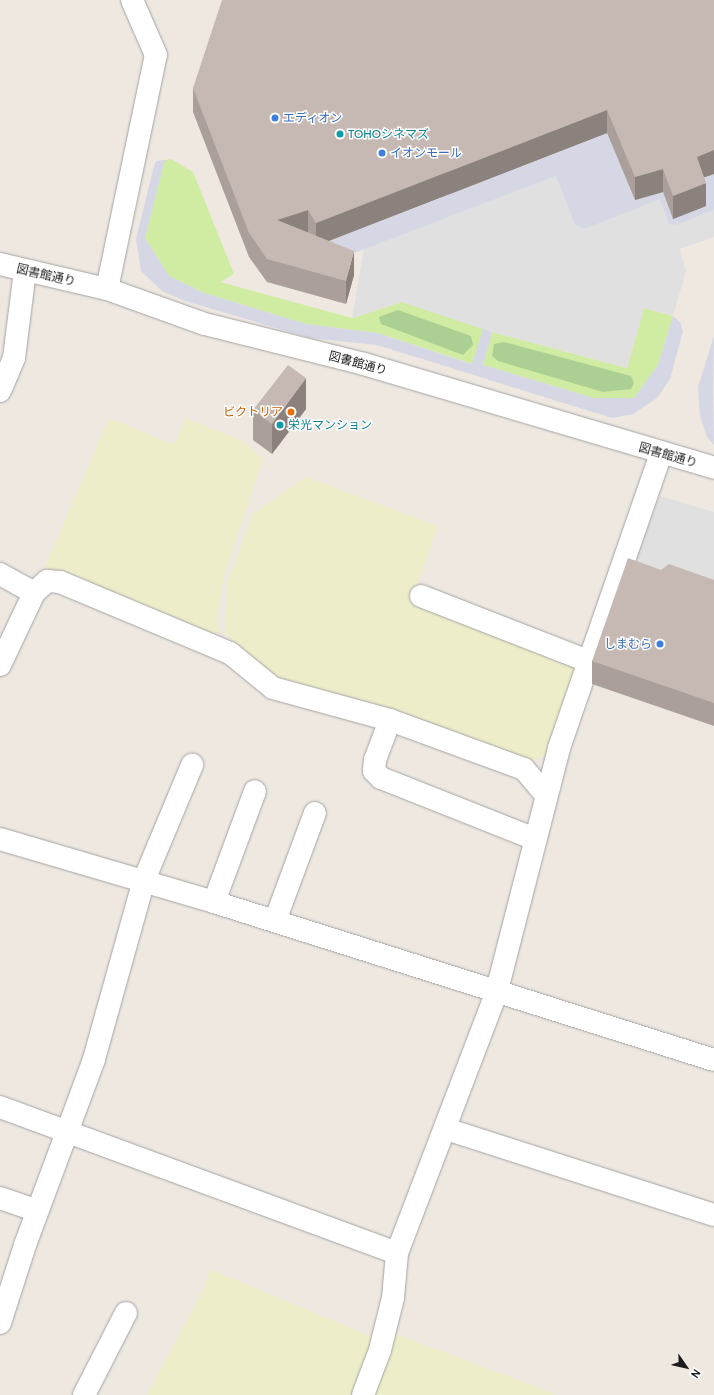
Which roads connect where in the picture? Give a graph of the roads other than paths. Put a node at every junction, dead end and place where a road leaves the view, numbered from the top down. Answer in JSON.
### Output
{"nodes":[{"id":1,"x":132,"y":0,"type":"edge"},
{"id":2,"x":0,"y":264,"type":"edge"},
{"id":3,"x":25,"y":271,"type":"junction"},
{"id":4,"x":107,"y":289,"type":"junction"},
{"id":5,"x":0,"y":391,"type":"edge"},
{"id":6,"x":661,"y":453,"type":"junction"},
{"id":7,"x":714,"y":468,"type":"edge"},
{"id":8,"x":0,"y":574,"type":"edge"},
{"id":9,"x":34,"y":593,"type":"junction"},
{"id":10,"x":420,"y":596,"type":"dead end"},
{"id":11,"x":588,"y":661,"type":"junction"},
{"id":12,"x":0,"y":665,"type":"edge"},
{"id":13,"x":390,"y":720,"type":"junction"},
{"id":14,"x":192,"y":765,"type":"dead end"},
{"id":15,"x":255,"y":791,"type":"dead end"},
{"id":16,"x":546,"y":795,"type":"junction"},
{"id":17,"x":315,"y":813,"type":"dead end"},
{"id":18,"x":0,"y":839,"type":"edge"},
{"id":19,"x":535,"y":839,"type":"junction"},
{"id":20,"x":144,"y":880,"type":"junction"},
{"id":21,"x":214,"y":902,"type":"junction"},
{"id":22,"x":275,"y":921,"type":"junction"},
{"id":23,"x":496,"y":994,"type":"junction"},
{"id":24,"x":714,"y":1060,"type":"edge"},
{"id":25,"x":0,"y":1107,"type":"edge"},
{"id":26,"x":446,"y":1129,"type":"junction"},
{"id":27,"x":67,"y":1131,"type":"junction"},
{"id":28,"x":0,"y":1198,"type":"edge"},
{"id":29,"x":37,"y":1211,"type":"junction"},
{"id":30,"x":714,"y":1215,"type":"edge"},
{"id":31,"x":397,"y":1253,"type":"junction"},
{"id":32,"x":126,"y":1313,"type":"dead end"},
{"id":33,"x":0,"y":1323,"type":"edge"},
{"id":34,"x":84,"y":1395,"type":"edge"},
{"id":35,"x":363,"y":1395,"type":"edge"}],
"edges":[{"from":1,"to":4,"type":"street"},
{"from":2,"to":3,"type":"street","name":"図書館通り"},
{"from":3,"to":4,"type":"street","name":"図書館通り"},
{"from":3,"to":5,"type":"street"},
{"from":4,"to":6,"type":"street","name":"図書館通り"},
{"from":6,"to":7,"type":"street","name":"図書館通り"},
{"from":6,"to":11,"type":"street"},
{"from":8,"to":9,"type":"street"},
{"from":9,"to":12,"type":"street"},
{"from":9,"to":13,"type":"street"},
{"from":10,"to":11,"type":"street"},
{"from":11,"to":16,"type":"street"},
{"from":13,"to":16,"type":"street"},
{"from":13,"to":19,"type":"street"},
{"from":14,"to":20,"type":"street"},
{"from":15,"to":21,"type":"street"},
{"from":16,"to":19,"type":"street"},
{"from":17,"to":22,"type":"street"},
{"from":18,"to":20,"type":"street"},
{"from":19,"to":23,"type":"street"},
{"from":20,"to":21,"type":"street"},
{"from":20,"to":27,"type":"street"},
{"from":21,"to":22,"type":"street"},
{"from":22,"to":23,"type":"street"},
{"from":23,"to":24,"type":"street"},
{"from":23,"to":26,"type":"street"},
{"from":25,"to":27,"type":"street"},
{"from":26,"to":30,"type":"street"},
{"from":26,"to":31,"type":"street"},
{"from":27,"to":29,"type":"street"},
{"from":27,"to":31,"type":"street"},
{"from":28,"to":29,"type":"street"},
{"from":29,"to":33,"type":"street"},
{"from":31,"to":35,"type":"street"},
{"from":32,"to":34,"type":"street"}]}
